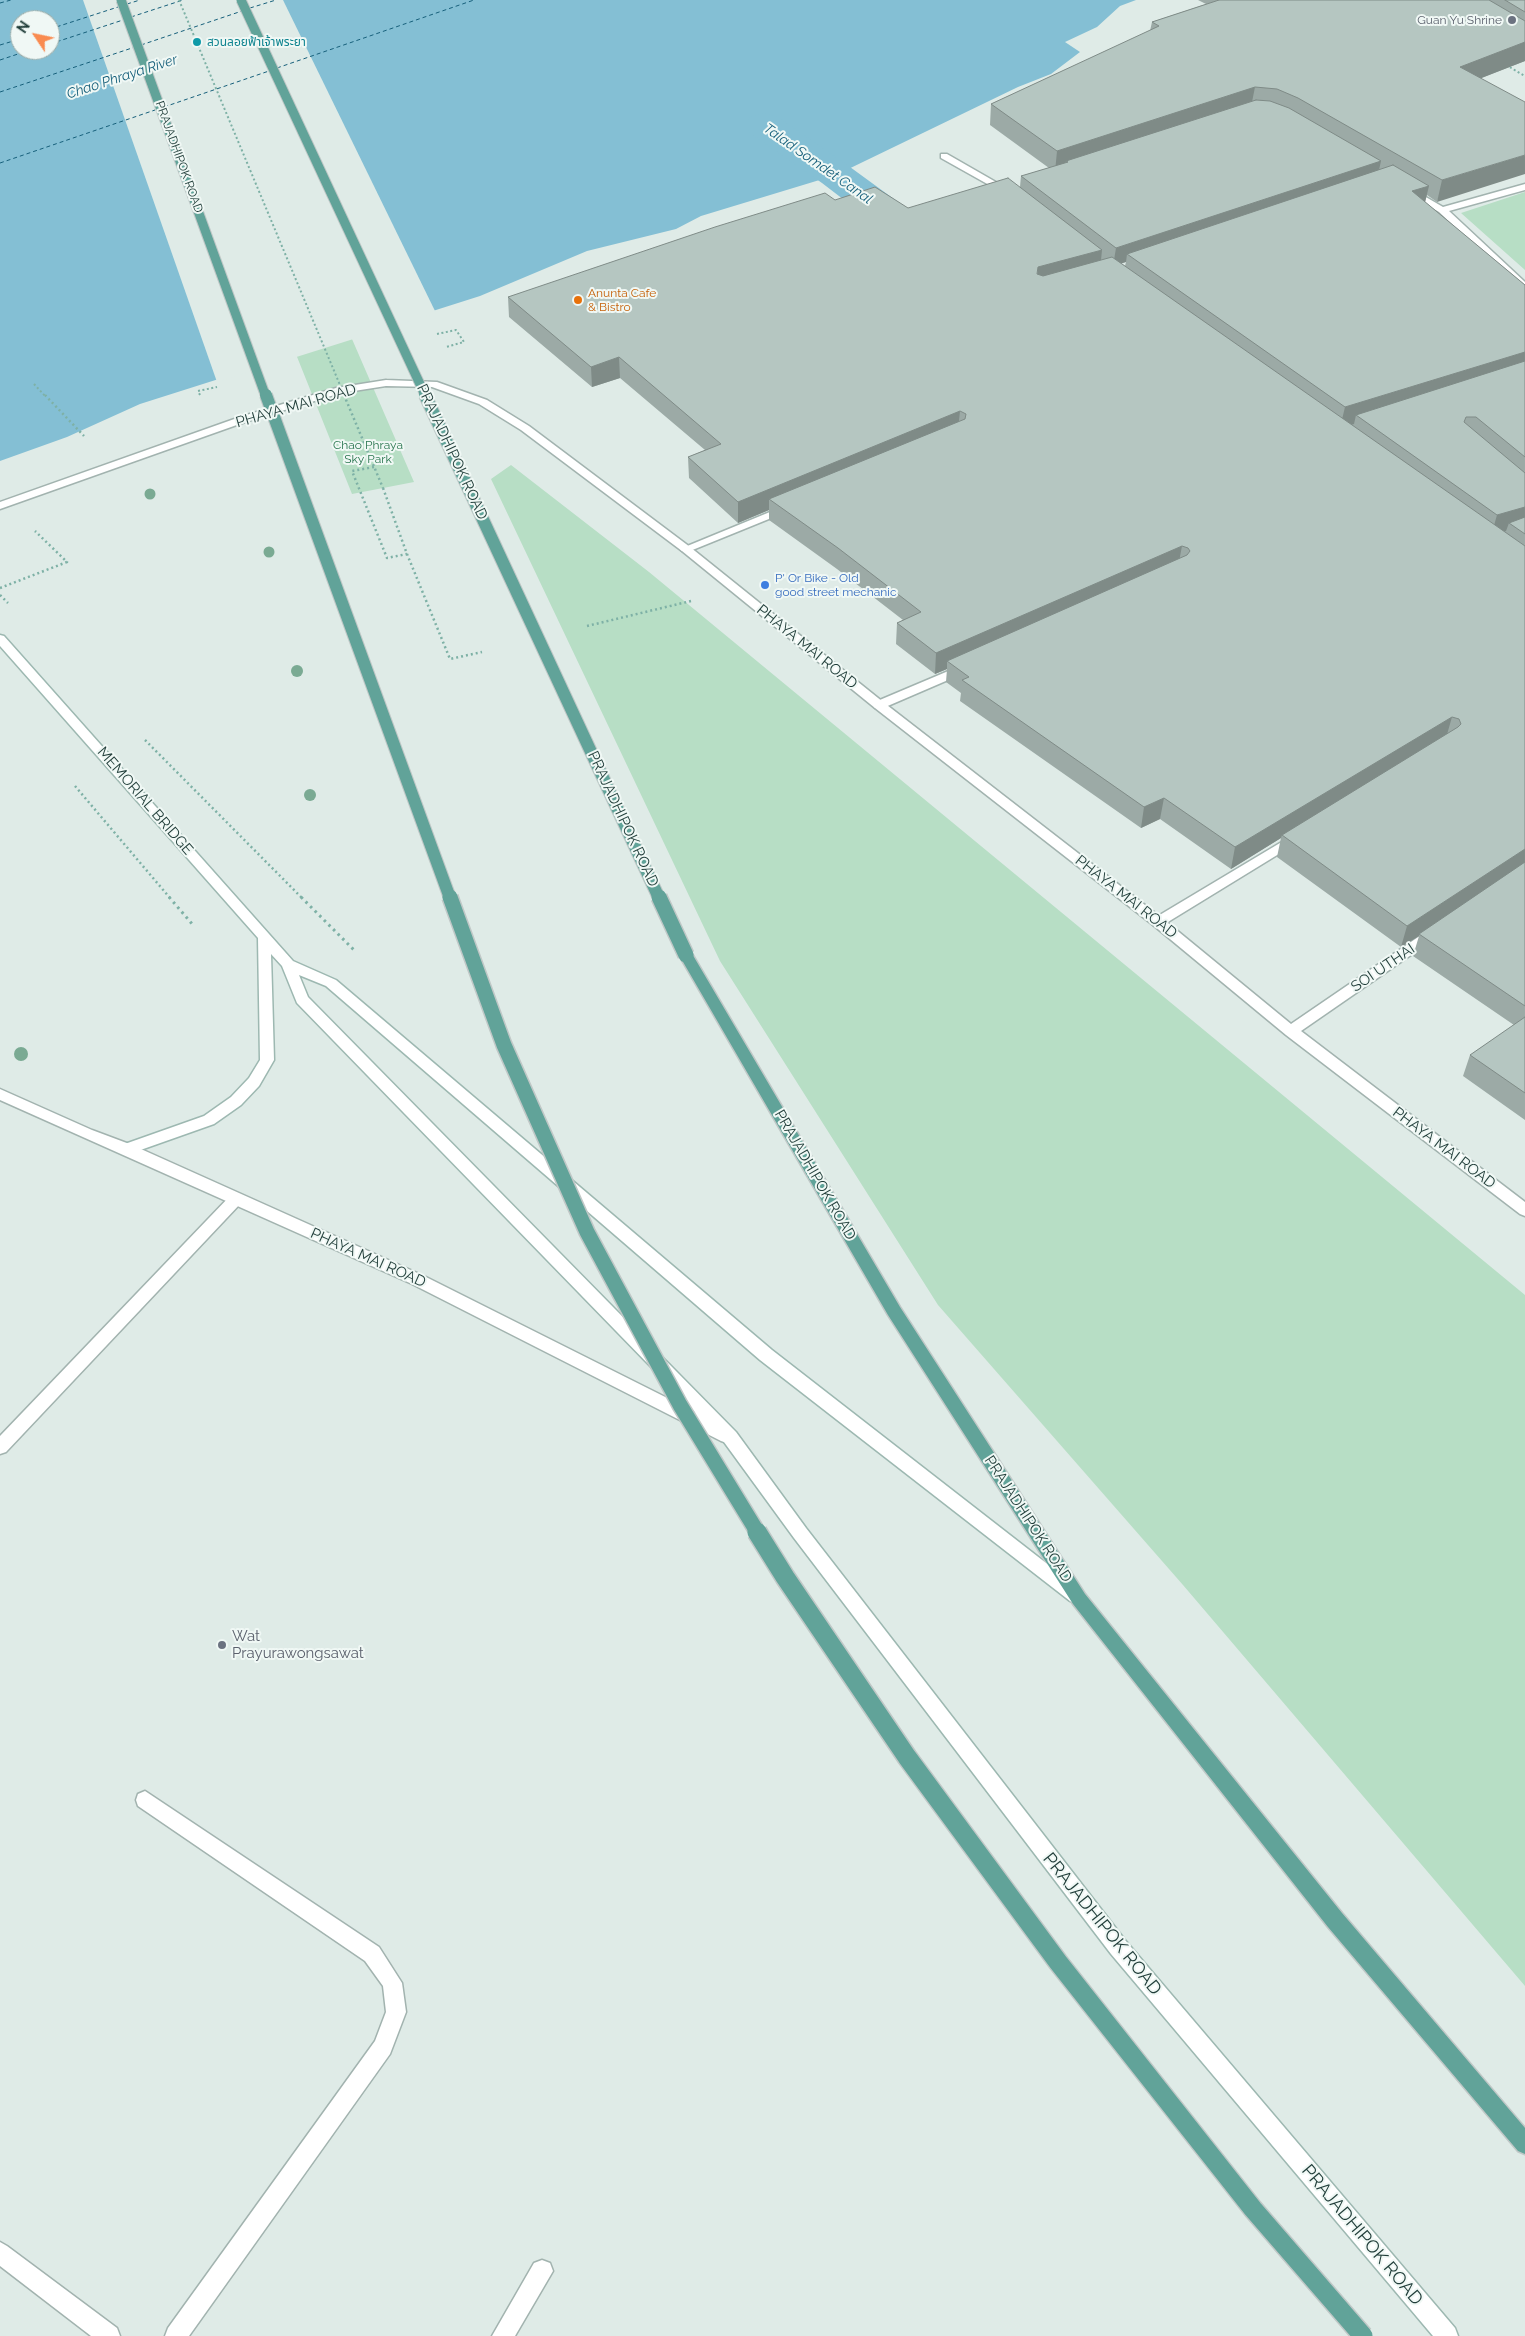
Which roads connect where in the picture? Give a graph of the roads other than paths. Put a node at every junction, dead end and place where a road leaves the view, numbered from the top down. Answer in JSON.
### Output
{"nodes":[{"id":1,"x":121,"y":0,"type":"edge"},
{"id":2,"x":241,"y":0,"type":"edge"},
{"id":3,"x":944,"y":156,"type":"dead end"},
{"id":4,"x":1398,"y":184,"type":"edge"},
{"id":5,"x":1525,"y":187,"type":"edge"},
{"id":6,"x":1013,"y":193,"type":"edge"},
{"id":7,"x":1442,"y":210,"type":"junction"},
{"id":8,"x":1525,"y":287,"type":"edge"},
{"id":9,"x":802,"y":501,"type":"edge"},
{"id":10,"x":0,"y":506,"type":"edge"},
{"id":11,"x":686,"y":549,"type":"junction"},
{"id":12,"x":0,"y":639,"type":"edge"},
{"id":13,"x":973,"y":664,"type":"edge"},
{"id":14,"x":879,"y":706,"type":"junction"},
{"id":15,"x":1305,"y":832,"type":"edge"},
{"id":16,"x":1158,"y":922,"type":"junction"},
{"id":17,"x":1445,"y":925,"type":"edge"},
{"id":18,"x":264,"y":939,"type":"junction"},
{"id":19,"x":288,"y":964,"type":"junction"},
{"id":20,"x":1291,"y":1031,"type":"junction"},
{"id":21,"x":0,"y":1094,"type":"edge"},
{"id":22,"x":127,"y":1149,"type":"junction"},
{"id":23,"x":236,"y":1199,"type":"junction"},
{"id":24,"x":1525,"y":1210,"type":"edge"},
{"id":25,"x":730,"y":1437,"type":"junction"},
{"id":26,"x":0,"y":1447,"type":"edge"},
{"id":27,"x":1079,"y":1598,"type":"junction"},
{"id":28,"x":145,"y":1800,"type":"dead end"},
{"id":29,"x":1525,"y":2144,"type":"edge"},
{"id":30,"x":0,"y":2253,"type":"edge"},
{"id":31,"x":542,"y":2271,"type":"dead end"},
{"id":32,"x":109,"y":2336,"type":"edge"},
{"id":33,"x":176,"y":2336,"type":"edge"},
{"id":34,"x":503,"y":2336,"type":"edge"},
{"id":35,"x":1363,"y":2336,"type":"edge"},
{"id":36,"x":1447,"y":2336,"type":"edge"}],
"edges":[{"from":1,"to":35,"type":"main road","name":"PRAJADHIPOK ROAD","bridge":true},
{"from":2,"to":27,"type":"main road","name":"PRAJADHIPOK ROAD","bridge":true},
{"from":3,"to":6,"type":"street"},
{"from":4,"to":7,"type":"street"},
{"from":5,"to":7,"type":"street"},
{"from":7,"to":8,"type":"street"},
{"from":9,"to":11,"type":"street"},
{"from":10,"to":11,"type":"street","name":"PHAYA MAI ROAD"},
{"from":11,"to":14,"type":"street","name":"PHAYA MAI ROAD"},
{"from":12,"to":18,"type":"street","name":"MEMORIAL BRIDGE"},
{"from":13,"to":14,"type":"street"},
{"from":14,"to":16,"type":"street","name":"PHAYA MAI ROAD"},
{"from":15,"to":16,"type":"street"},
{"from":16,"to":20,"type":"street","name":"PHAYA MAI ROAD"},
{"from":17,"to":20,"type":"street","name":"SOI UTHAI"},
{"from":18,"to":19,"type":"street","name":"MEMORIAL BRIDGE"},
{"from":18,"to":22,"type":"street"},
{"from":19,"to":25,"type":"street","name":"PRAJADHIPOK ROAD"},
{"from":19,"to":27,"type":"street","name":"PRAJADHIPOK ROAD"},
{"from":20,"to":24,"type":"street","name":"PHAYA MAI ROAD"},
{"from":21,"to":22,"type":"street","name":"PHAYA MAI ROAD"},
{"from":22,"to":23,"type":"street","name":"PHAYA MAI ROAD"},
{"from":23,"to":25,"type":"street","name":"PHAYA MAI ROAD"},
{"from":23,"to":26,"type":"street"},
{"from":25,"to":36,"type":"street","name":"PRAJADHIPOK ROAD"},
{"from":27,"to":29,"type":"main road","name":"PRAJADHIPOK ROAD"},
{"from":28,"to":33,"type":"street"},
{"from":30,"to":32,"type":"street"},
{"from":31,"to":34,"type":"street"}]}
